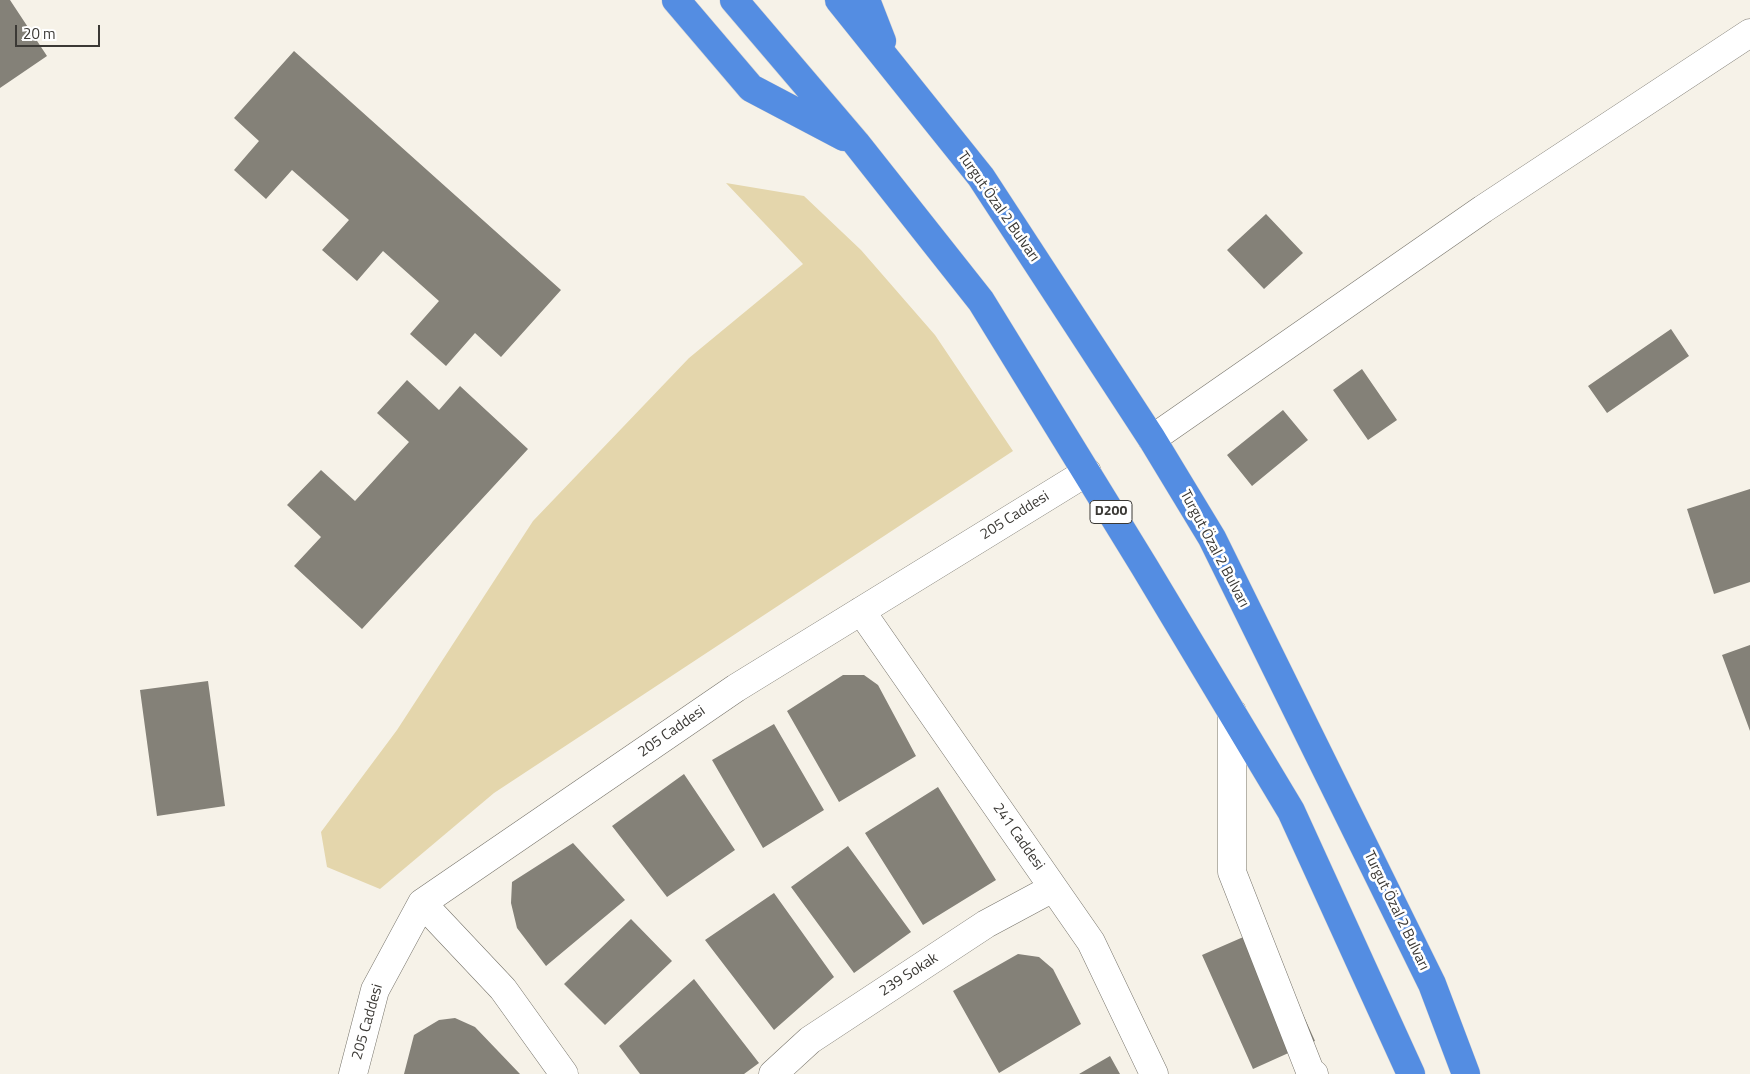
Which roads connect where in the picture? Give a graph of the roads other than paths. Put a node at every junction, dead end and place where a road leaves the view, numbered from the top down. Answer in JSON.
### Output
{"nodes":[{"id":1,"x":676,"y":0,"type":"edge"},
{"id":2,"x":734,"y":0,"type":"edge"},
{"id":3,"x":839,"y":0,"type":"edge"},
{"id":4,"x":866,"y":0,"type":"edge"},
{"id":5,"x":1750,"y":33,"type":"edge"},
{"id":6,"x":891,"y":66,"type":"junction"},
{"id":7,"x":856,"y":143,"type":"junction"},
{"id":8,"x":1152,"y":439,"type":"junction"},
{"id":9,"x":1086,"y":472,"type":"junction"},
{"id":10,"x":860,"y":611,"type":"junction"},
{"id":11,"x":1232,"y":712,"type":"junction"},
{"id":12,"x":1054,"y":888,"type":"junction"},
{"id":13,"x":422,"y":903,"type":"junction"},
{"id":14,"x":353,"y":1074,"type":"edge"},
{"id":15,"x":564,"y":1074,"type":"edge"},
{"id":16,"x":773,"y":1074,"type":"edge"},
{"id":17,"x":1154,"y":1074,"type":"edge"},
{"id":18,"x":1314,"y":1074,"type":"edge"},
{"id":19,"x":1411,"y":1074,"type":"edge"},
{"id":20,"x":1466,"y":1074,"type":"edge"}],
"edges":[{"from":1,"to":7,"type":"highway"},
{"from":2,"to":7,"type":"highway","number":"D200"},
{"from":3,"to":6,"type":"highway","name":"Turgut Özal 2 Bulvarı"},
{"from":4,"to":6,"type":"highway","name":"Turgut Özal 2 Bulvarı"},
{"from":5,"to":8,"type":"street"},
{"from":6,"to":8,"type":"highway","name":"Turgut Özal 2 Bulvarı"},
{"from":7,"to":9,"type":"highway","number":"D200"},
{"from":8,"to":20,"type":"highway","name":"Turgut Özal 2 Bulvarı"},
{"from":9,"to":10,"type":"street","name":"205 Caddesi"},
{"from":9,"to":11,"type":"highway","number":"D200"},
{"from":10,"to":12,"type":"street","name":"241 Caddesi"},
{"from":10,"to":13,"type":"street","name":"205 Caddesi"},
{"from":11,"to":18,"type":"street"},
{"from":11,"to":19,"type":"highway","number":"D200"},
{"from":12,"to":16,"type":"street","name":"239 Sokak"},
{"from":12,"to":17,"type":"street","name":"241 Caddesi"},
{"from":13,"to":14,"type":"street","name":"205 Caddesi"},
{"from":13,"to":15,"type":"street"}]}
